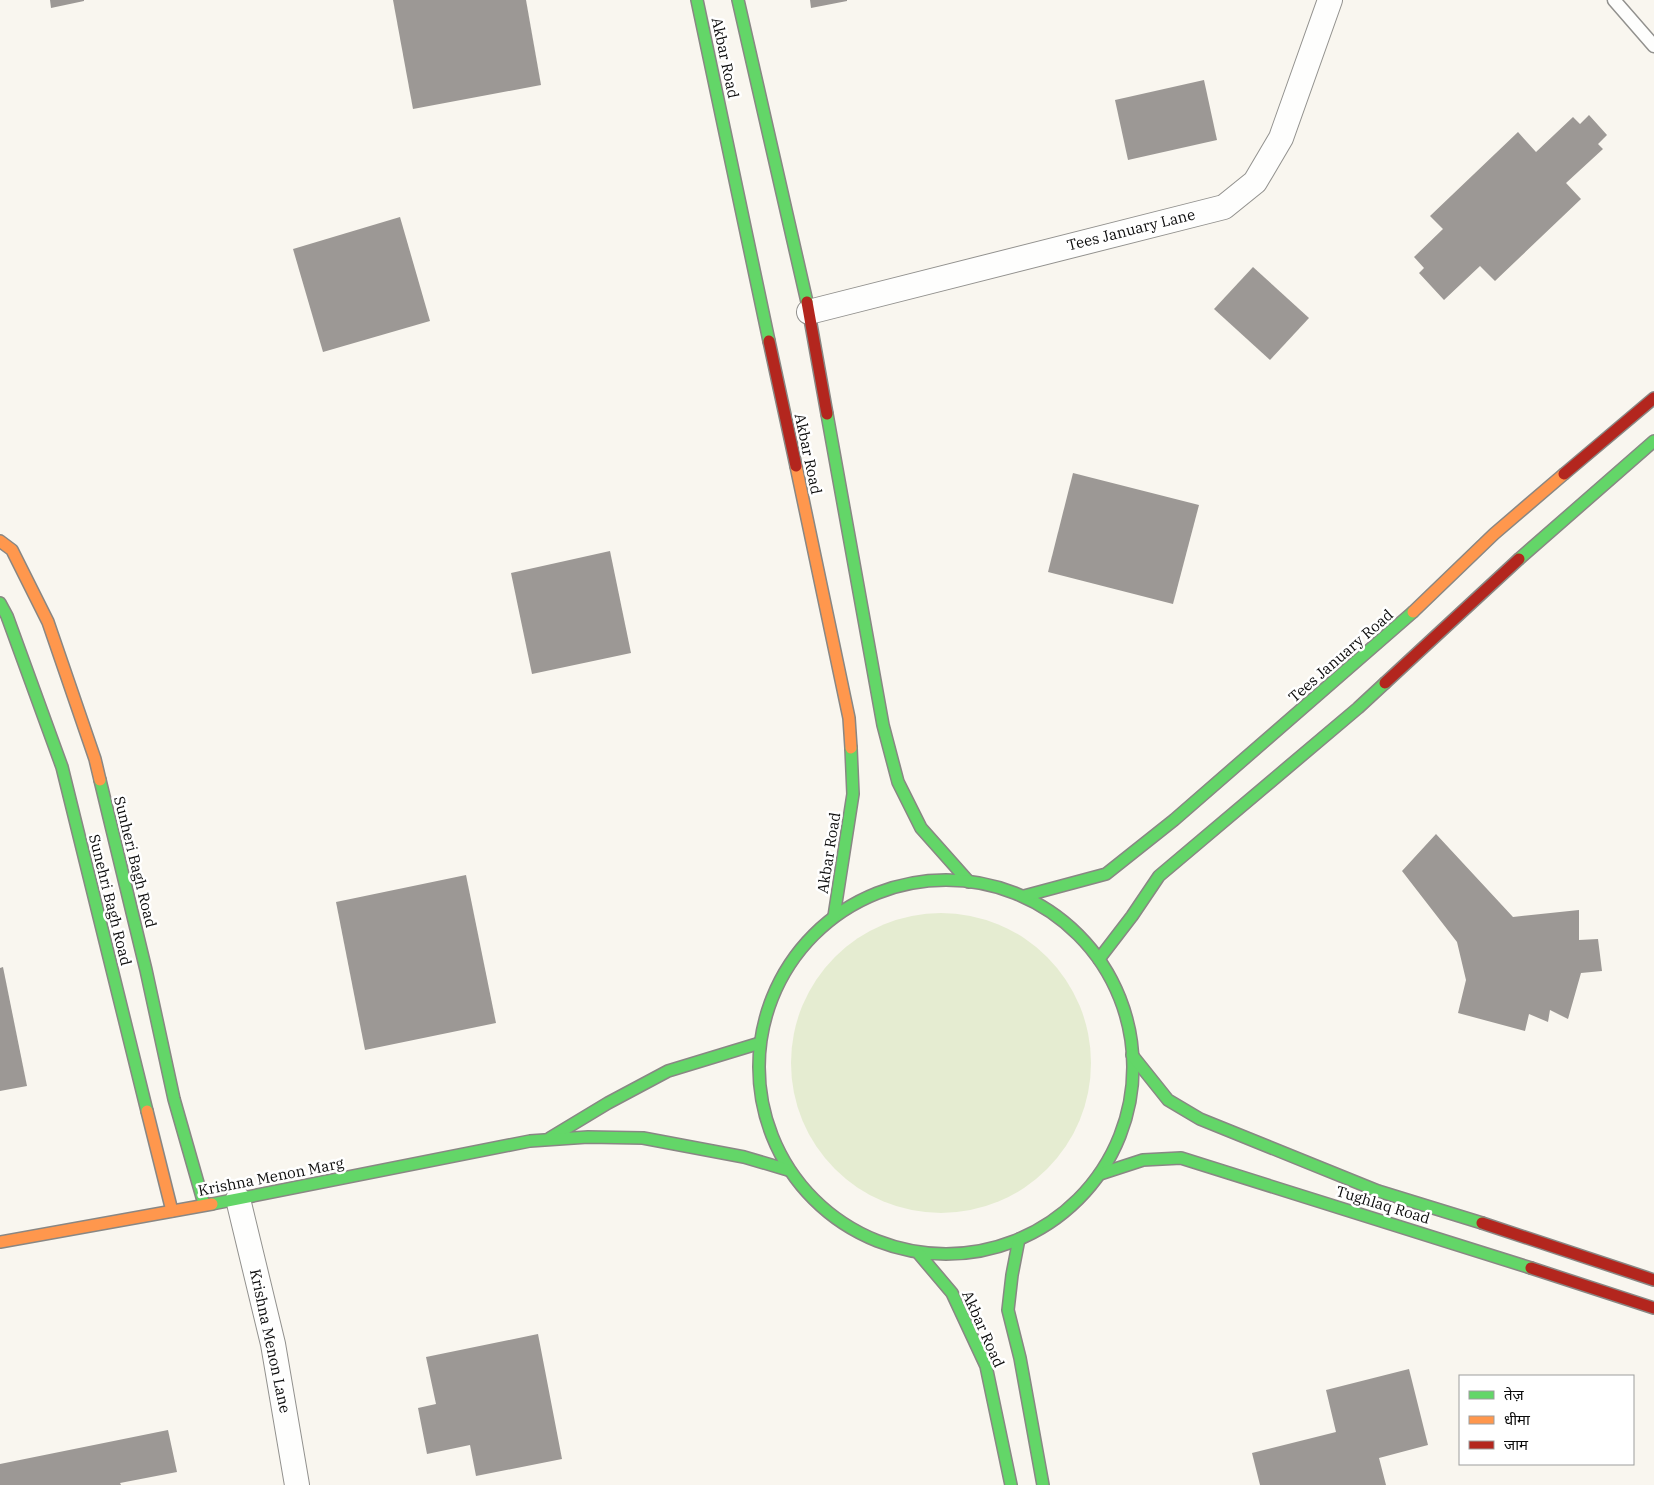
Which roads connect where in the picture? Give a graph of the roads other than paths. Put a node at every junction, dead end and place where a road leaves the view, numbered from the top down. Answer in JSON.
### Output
{"nodes":[{"id":1,"x":698,"y":0,"type":"edge"},
{"id":2,"x":738,"y":0,"type":"edge"},
{"id":3,"x":1330,"y":0,"type":"edge"},
{"id":4,"x":1614,"y":0,"type":"edge"},
{"id":5,"x":1654,"y":46,"type":"edge"},
{"id":6,"x":809,"y":312,"type":"junction"},
{"id":7,"x":1654,"y":398,"type":"edge"},
{"id":8,"x":1654,"y":441,"type":"edge"},
{"id":9,"x":0,"y":541,"type":"edge"},
{"id":10,"x":0,"y":603,"type":"edge"},
{"id":11,"x":968,"y":882,"type":"junction"},
{"id":12,"x":1024,"y":896,"type":"junction"},
{"id":13,"x":834,"y":916,"type":"junction"},
{"id":14,"x":1099,"y":959,"type":"junction"},
{"id":15,"x":760,"y":1043,"type":"junction"},
{"id":16,"x":1132,"y":1055,"type":"junction"},
{"id":17,"x":547,"y":1140,"type":"junction"},
{"id":18,"x":788,"y":1170,"type":"junction"},
{"id":19,"x":1100,"y":1174,"type":"junction"},
{"id":20,"x":238,"y":1199,"type":"junction"},
{"id":21,"x":204,"y":1204,"type":"junction"},
{"id":22,"x":172,"y":1211,"type":"junction"},
{"id":23,"x":1020,"y":1240,"type":"junction"},
{"id":24,"x":0,"y":1242,"type":"edge"},
{"id":25,"x":919,"y":1254,"type":"junction"},
{"id":26,"x":1654,"y":1280,"type":"edge"},
{"id":27,"x":1654,"y":1308,"type":"edge"},
{"id":28,"x":297,"y":1485,"type":"edge"},
{"id":29,"x":1011,"y":1485,"type":"edge"},
{"id":30,"x":1043,"y":1485,"type":"edge"}],
"edges":[{"from":1,"to":13,"type":"main road","name":"Akbar Road"},
{"from":2,"to":6,"type":"main road","name":"Akbar Road"},
{"from":3,"to":6,"type":"street","name":"Tees January Lane"},
{"from":4,"to":5,"type":"lane"},
{"from":6,"to":11,"type":"main road","name":"Akbar Road"},
{"from":7,"to":12,"type":"main road","name":"Tees January Road"},
{"from":8,"to":14,"type":"main road"},
{"from":9,"to":21,"type":"main road","name":"Sunheri Bagh Road"},
{"from":10,"to":22,"type":"main road","name":"Sunehri Bagh Road"},
{"from":11,"to":12,"type":"main road"},
{"from":11,"to":13,"type":"main road"},
{"from":12,"to":14,"type":"main road"},
{"from":13,"to":15,"type":"main road"},
{"from":14,"to":16,"type":"main road"},
{"from":15,"to":17,"type":"main road","name":"Krishna Menon Marg"},
{"from":15,"to":18,"type":"main road"},
{"from":16,"to":19,"type":"main road"},
{"from":16,"to":26,"type":"main road","name":"Tughlaq Road"},
{"from":17,"to":18,"type":"main road","name":"Krishna Menon Marg"},
{"from":17,"to":20,"type":"main road","name":"Krishna Menon Marg"},
{"from":18,"to":25,"type":"main road"},
{"from":19,"to":23,"type":"main road"},
{"from":19,"to":27,"type":"main road","name":"Tughlaq Road"},
{"from":20,"to":21,"type":"main road","name":"Krishna Menon Marg"},
{"from":20,"to":28,"type":"street","name":"Krishna Menon Lane"},
{"from":21,"to":22,"type":"main road","name":"Krishna Menon Marg"},
{"from":22,"to":24,"type":"main road","name":"Krishna Menon Marg"},
{"from":23,"to":25,"type":"main road"},
{"from":23,"to":30,"type":"main road","name":"Akbar Road"},
{"from":25,"to":29,"type":"main road","name":"Akbar Road"}]}
